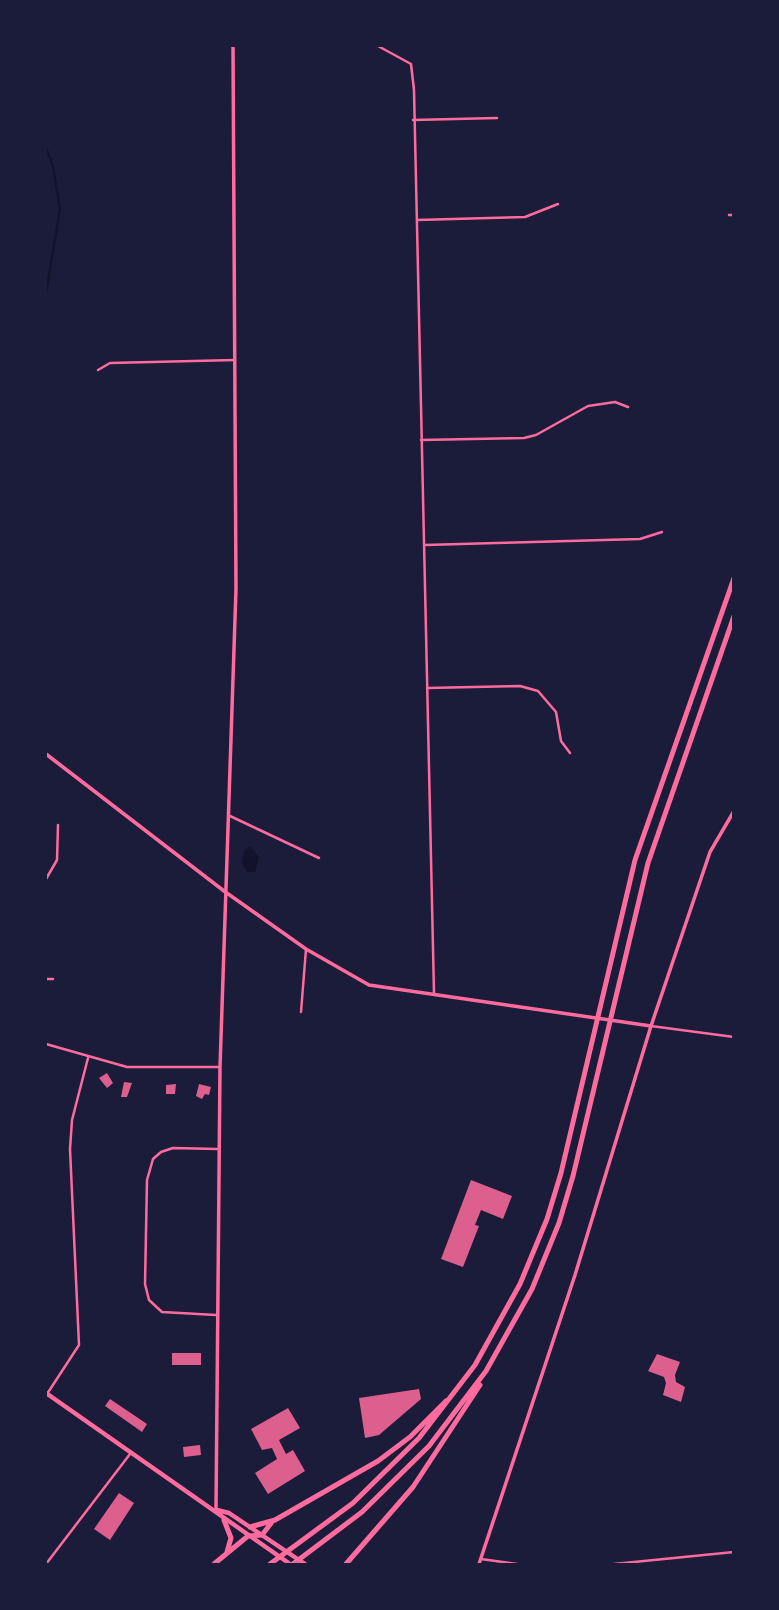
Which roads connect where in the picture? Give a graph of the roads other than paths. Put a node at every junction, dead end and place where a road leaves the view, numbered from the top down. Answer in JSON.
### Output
{"nodes":[{"id":1,"x":233,"y":46,"type":"edge"},
{"id":2,"x":378,"y":46,"type":"edge"},
{"id":3,"x":497,"y":118,"type":"dead end"},
{"id":4,"x":413,"y":120,"type":"junction"},
{"id":5,"x":558,"y":204,"type":"dead end"},
{"id":6,"x":417,"y":220,"type":"junction"},
{"id":7,"x":235,"y":360,"type":"junction"},
{"id":8,"x":98,"y":370,"type":"dead end"},
{"id":9,"x":628,"y":407,"type":"dead end"},
{"id":10,"x":421,"y":440,"type":"junction"},
{"id":11,"x":662,"y":532,"type":"dead end"},
{"id":12,"x":424,"y":545,"type":"junction"},
{"id":13,"x":733,"y":578,"type":"edge"},
{"id":14,"x":733,"y":616,"type":"edge"},
{"id":15,"x":428,"y":688,"type":"junction"},
{"id":16,"x":570,"y":753,"type":"dead end"},
{"id":17,"x":46,"y":754,"type":"edge"},
{"id":18,"x":733,"y":811,"type":"edge"},
{"id":19,"x":230,"y":816,"type":"junction"},
{"id":20,"x":58,"y":825,"type":"dead end"},
{"id":21,"x":318,"y":858,"type":"dead end"},
{"id":22,"x":46,"y":879,"type":"edge"},
{"id":23,"x":224,"y":891,"type":"junction"},
{"id":24,"x":306,"y":949,"type":"junction"},
{"id":25,"x":46,"y":979,"type":"edge"},
{"id":26,"x":52,"y":979,"type":"dead end"},
{"id":27,"x":434,"y":993,"type":"junction"},
{"id":28,"x":301,"y":1012,"type":"dead end"},
{"id":29,"x":651,"y":1026,"type":"junction"},
{"id":30,"x":733,"y":1037,"type":"edge"},
{"id":31,"x":46,"y":1044,"type":"edge"},
{"id":32,"x":88,"y":1058,"type":"junction"},
{"id":33,"x":220,"y":1067,"type":"junction"},
{"id":34,"x":218,"y":1149,"type":"junction"},
{"id":35,"x":216,"y":1315,"type":"junction"},
{"id":36,"x":499,"y":1351,"type":"junction"},
{"id":37,"x":462,"y":1383,"type":"junction"},
{"id":38,"x":46,"y":1393,"type":"edge"},
{"id":39,"x":132,"y":1451,"type":"junction"},
{"id":40,"x":216,"y":1510,"type":"junction"},
{"id":41,"x":224,"y":1520,"type":"junction"},
{"id":42,"x":275,"y":1520,"type":"junction"},
{"id":43,"x":250,"y":1527,"type":"junction"},
{"id":44,"x":262,"y":1535,"type":"junction"},
{"id":45,"x":248,"y":1536,"type":"junction"},
{"id":46,"x":258,"y":1543,"type":"junction"},
{"id":47,"x":733,"y":1552,"type":"edge"},
{"id":48,"x":224,"y":1556,"type":"junction"},
{"id":49,"x":480,"y":1562,"type":"edge"},
{"id":50,"x":46,"y":1564,"type":"edge"},
{"id":51,"x":214,"y":1564,"type":"edge"},
{"id":52,"x":270,"y":1564,"type":"edge"},
{"id":53,"x":291,"y":1564,"type":"edge"},
{"id":54,"x":305,"y":1564,"type":"edge"},
{"id":55,"x":346,"y":1564,"type":"edge"},
{"id":56,"x":517,"y":1564,"type":"edge"},
{"id":57,"x":614,"y":1564,"type":"edge"}],
"edges":[{"from":1,"to":7,"type":"street"},
{"from":2,"to":4,"type":"street"},
{"from":3,"to":4,"type":"street"},
{"from":4,"to":6,"type":"street"},
{"from":5,"to":6,"type":"street"},
{"from":6,"to":10,"type":"street"},
{"from":7,"to":8,"type":"street"},
{"from":7,"to":19,"type":"street"},
{"from":9,"to":10,"type":"street"},
{"from":10,"to":12,"type":"street"},
{"from":11,"to":12,"type":"street"},
{"from":12,"to":15,"type":"street"},
{"from":13,"to":37,"type":"highway"},
{"from":14,"to":36,"type":"highway"},
{"from":15,"to":16,"type":"street"},
{"from":15,"to":27,"type":"street"},
{"from":17,"to":23,"type":"street"},
{"from":18,"to":29,"type":"street"},
{"from":19,"to":21,"type":"street"},
{"from":19,"to":23,"type":"street"},
{"from":20,"to":22,"type":"street"},
{"from":23,"to":24,"type":"street"},
{"from":23,"to":33,"type":"street"},
{"from":24,"to":27,"type":"street"},
{"from":24,"to":28,"type":"street"},
{"from":25,"to":26,"type":"street"},
{"from":27,"to":29,"type":"street"},
{"from":29,"to":30,"type":"street"},
{"from":29,"to":49,"type":"street"},
{"from":31,"to":32,"type":"street"},
{"from":32,"to":33,"type":"street"},
{"from":32,"to":38,"type":"street"},
{"from":33,"to":34,"type":"street"},
{"from":34,"to":35,"type":"street"},
{"from":34,"to":35,"type":"street"},
{"from":35,"to":40,"type":"street"},
{"from":36,"to":53,"type":"highway"},
{"from":36,"to":55,"type":"highway"},
{"from":37,"to":42,"type":"highway"},
{"from":37,"to":52,"type":"highway"},
{"from":38,"to":39,"type":"main road"},
{"from":39,"to":40,"type":"main road"},
{"from":39,"to":50,"type":"street"},
{"from":40,"to":41,"type":"main road"},
{"from":40,"to":43,"type":"main road"},
{"from":41,"to":45,"type":"main road"},
{"from":41,"to":48,"type":"highway"},
{"from":42,"to":43,"type":"highway"},
{"from":42,"to":44,"type":"highway"},
{"from":43,"to":44,"type":"main road"},
{"from":44,"to":45,"type":"highway"},
{"from":44,"to":46,"type":"main road"},
{"from":44,"to":54,"type":"main road"},
{"from":45,"to":46,"type":"main road"},
{"from":45,"to":48,"type":"highway"},
{"from":46,"to":53,"type":"main road"},
{"from":47,"to":57,"type":"street"},
{"from":48,"to":51,"type":"highway"},
{"from":49,"to":56,"type":"street"}]}
